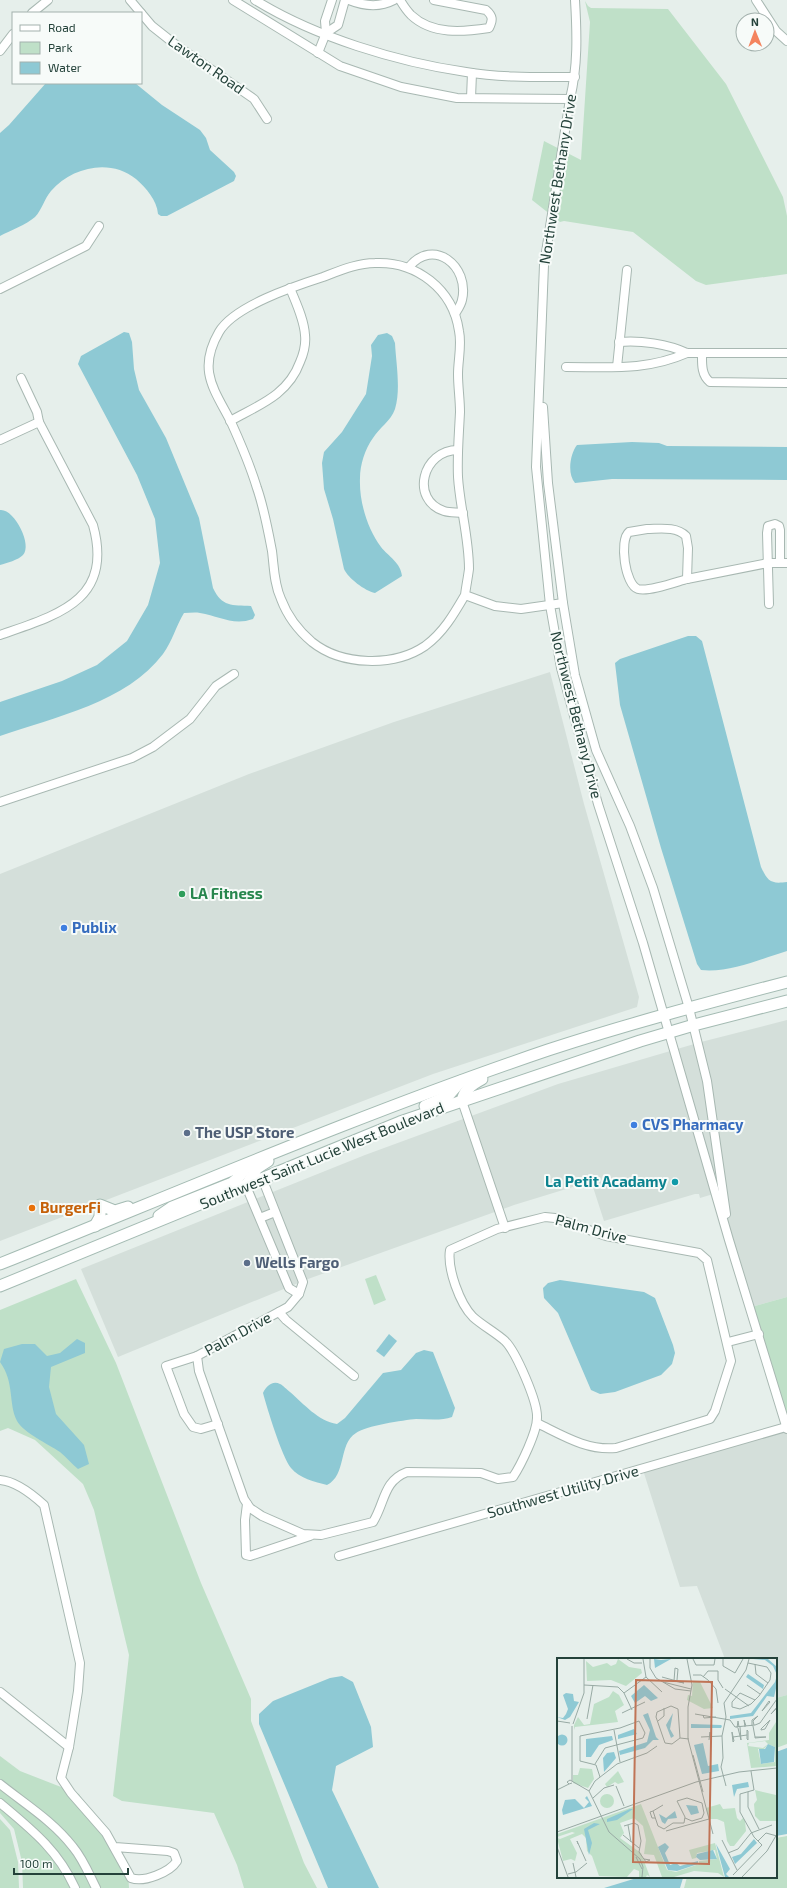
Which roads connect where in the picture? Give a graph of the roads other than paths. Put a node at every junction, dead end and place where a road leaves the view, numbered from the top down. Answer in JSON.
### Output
{"nodes":[{"id":1,"x":48,"y":0,"type":"edge"},
{"id":2,"x":130,"y":0,"type":"edge"},
{"id":3,"x":234,"y":0,"type":"edge"},
{"id":4,"x":255,"y":0,"type":"edge"},
{"id":5,"x":332,"y":0,"type":"edge"},
{"id":6,"x":345,"y":0,"type":"edge"},
{"id":7,"x":349,"y":0,"type":"edge"},
{"id":8,"x":394,"y":0,"type":"edge"},
{"id":9,"x":400,"y":0,"type":"edge"},
{"id":10,"x":434,"y":0,"type":"edge"},
{"id":11,"x":575,"y":0,"type":"edge"},
{"id":12,"x":756,"y":0,"type":"edge"},
{"id":13,"x":33,"y":12,"type":"edge"},
{"id":14,"x":140,"y":12,"type":"edge"},
{"id":15,"x":142,"y":14,"type":"edge"},
{"id":16,"x":326,"y":33,"type":"junction"},
{"id":17,"x":12,"y":35,"type":"edge"},
{"id":18,"x":787,"y":41,"type":"edge"},
{"id":19,"x":0,"y":51,"type":"edge"},
{"id":20,"x":318,"y":52,"type":"junction"},
{"id":21,"x":472,"y":73,"type":"junction"},
{"id":22,"x":575,"y":77,"type":"junction"},
{"id":23,"x":471,"y":98,"type":"junction"},
{"id":24,"x":570,"y":99,"type":"junction"},
{"id":25,"x":266,"y":119,"type":"dead end"},
{"id":26,"x":99,"y":226,"type":"dead end"},
{"id":27,"x":409,"y":267,"type":"junction"},
{"id":28,"x":627,"y":270,"type":"dead end"},
{"id":29,"x":290,"y":288,"type":"junction"},
{"id":30,"x":0,"y":289,"type":"edge"},
{"id":31,"x":455,"y":314,"type":"junction"},
{"id":32,"x":619,"y":342,"type":"junction"},
{"id":33,"x":702,"y":353,"type":"junction"},
{"id":34,"x":787,"y":353,"type":"edge"},
{"id":35,"x":687,"y":354,"type":"junction"},
{"id":36,"x":541,"y":358,"type":"junction"},
{"id":37,"x":566,"y":367,"type":"dead end"},
{"id":38,"x":617,"y":367,"type":"junction"},
{"id":39,"x":21,"y":378,"type":"dead end"},
{"id":40,"x":787,"y":384,"type":"edge"},
{"id":41,"x":230,"y":421,"type":"junction"},
{"id":42,"x":39,"y":422,"type":"junction"},
{"id":43,"x":0,"y":440,"type":"edge"},
{"id":44,"x":458,"y":450,"type":"junction"},
{"id":45,"x":463,"y":513,"type":"junction"},
{"id":46,"x":768,"y":563,"type":"junction"},
{"id":47,"x":784,"y":563,"type":"edge"},
{"id":48,"x":687,"y":580,"type":"junction"},
{"id":49,"x":465,"y":596,"type":"junction"},
{"id":50,"x":563,"y":603,"type":"junction"},
{"id":51,"x":770,"y":604,"type":"dead end"},
{"id":52,"x":550,"y":605,"type":"junction"},
{"id":53,"x":0,"y":635,"type":"edge"},
{"id":54,"x":234,"y":674,"type":"dead end"},
{"id":55,"x":0,"y":802,"type":"edge"},
{"id":56,"x":787,"y":982,"type":"edge"},
{"id":57,"x":787,"y":1001,"type":"edge"},
{"id":58,"x":689,"y":1008,"type":"junction"},
{"id":59,"x":663,"y":1015,"type":"junction"},
{"id":60,"x":694,"y":1025,"type":"junction"},
{"id":61,"x":669,"y":1032,"type":"junction"},
{"id":62,"x":513,"y":1063,"type":"junction"},
{"id":63,"x":461,"y":1081,"type":"junction"},
{"id":64,"x":462,"y":1101,"type":"junction"},
{"id":65,"x":365,"y":1136,"type":"junction"},
{"id":66,"x":300,"y":1144,"type":"junction"},
{"id":67,"x":248,"y":1164,"type":"junction"},
{"id":68,"x":262,"y":1178,"type":"junction"},
{"id":69,"x":246,"y":1186,"type":"junction"},
{"id":70,"x":186,"y":1189,"type":"junction"},
{"id":71,"x":275,"y":1212,"type":"junction"},
{"id":72,"x":260,"y":1218,"type":"junction"},
{"id":73,"x":150,"y":1225,"type":"junction"},
{"id":74,"x":95,"y":1226,"type":"junction"},
{"id":75,"x":505,"y":1228,"type":"junction"},
{"id":76,"x":734,"y":1254,"type":"junction"},
{"id":77,"x":294,"y":1260,"type":"junction"},
{"id":78,"x":0,"y":1264,"type":"edge"},
{"id":79,"x":279,"y":1265,"type":"junction"},
{"id":80,"x":0,"y":1286,"type":"edge"},
{"id":81,"x":299,"y":1294,"type":"junction"},
{"id":82,"x":279,"y":1312,"type":"junction"},
{"id":83,"x":758,"y":1334,"type":"junction"},
{"id":84,"x":728,"y":1342,"type":"junction"},
{"id":85,"x":197,"y":1356,"type":"junction"},
{"id":86,"x":354,"y":1376,"type":"dead end"},
{"id":87,"x":537,"y":1423,"type":"junction"},
{"id":88,"x":218,"y":1424,"type":"junction"},
{"id":89,"x":787,"y":1428,"type":"edge"},
{"id":90,"x":0,"y":1480,"type":"edge"},
{"id":91,"x":247,"y":1504,"type":"junction"},
{"id":92,"x":316,"y":1534,"type":"junction"},
{"id":93,"x":339,"y":1556,"type":"dead end"},
{"id":94,"x":0,"y":1692,"type":"edge"},
{"id":95,"x":69,"y":1747,"type":"junction"},
{"id":96,"x":0,"y":1784,"type":"edge"},
{"id":97,"x":0,"y":1803,"type":"edge"},
{"id":98,"x":115,"y":1847,"type":"junction"},
{"id":99,"x":75,"y":1888,"type":"edge"},
{"id":100,"x":96,"y":1888,"type":"edge"}],
"edges":[{"from":1,"to":13,"type":"street"},
{"from":2,"to":14,"type":"street","name":"Lawton Road"},
{"from":3,"to":20,"type":"street"},
{"from":4,"to":16,"type":"street"},
{"from":5,"to":16,"type":"street"},
{"from":6,"to":16,"type":"street"},
{"from":7,"to":8,"type":"street"},
{"from":9,"to":10,"type":"street"},
{"from":11,"to":22,"type":"street","name":"Northwest Bethany Drive"},
{"from":12,"to":18,"type":"street"},
{"from":15,"to":25,"type":"street","name":"Lawton Road"},
{"from":16,"to":20,"type":"street"},
{"from":16,"to":21,"type":"street"},
{"from":17,"to":19,"type":"street"},
{"from":20,"to":23,"type":"street"},
{"from":21,"to":22,"type":"street"},
{"from":21,"to":23,"type":"street"},
{"from":22,"to":24,"type":"street","name":"Northwest Bethany Drive"},
{"from":23,"to":24,"type":"street"},
{"from":24,"to":36,"type":"street","name":"Northwest Bethany Drive"},
{"from":26,"to":30,"type":"street"},
{"from":27,"to":29,"type":"street"},
{"from":27,"to":31,"type":"street"},
{"from":27,"to":31,"type":"street"},
{"from":28,"to":32,"type":"street"},
{"from":29,"to":41,"type":"street"},
{"from":29,"to":41,"type":"street"},
{"from":31,"to":44,"type":"street"},
{"from":32,"to":35,"type":"street"},
{"from":32,"to":38,"type":"street"},
{"from":33,"to":34,"type":"street"},
{"from":33,"to":35,"type":"street"},
{"from":33,"to":40,"type":"street"},
{"from":35,"to":38,"type":"street"},
{"from":36,"to":50,"type":"street","name":"Northwest Bethany Drive"},
{"from":36,"to":52,"type":"street","name":"Northwest Bethany Drive"},
{"from":37,"to":38,"type":"street"},
{"from":39,"to":42,"type":"street"},
{"from":41,"to":49,"type":"street"},
{"from":42,"to":43,"type":"street"},
{"from":42,"to":53,"type":"street"},
{"from":44,"to":45,"type":"street"},
{"from":44,"to":45,"type":"street"},
{"from":45,"to":49,"type":"street"},
{"from":46,"to":47,"type":"street"},
{"from":46,"to":47,"type":"street"},
{"from":46,"to":48,"type":"street"},
{"from":46,"to":51,"type":"street"},
{"from":48,"to":48,"type":"street"},
{"from":49,"to":52,"type":"street"},
{"from":50,"to":52,"type":"street"},
{"from":50,"to":58,"type":"street","name":"Northwest Bethany Drive"},
{"from":52,"to":59,"type":"street","name":"Northwest Bethany Drive"},
{"from":54,"to":55,"type":"street"},
{"from":56,"to":58,"type":"main road"},
{"from":57,"to":60,"type":"main road","name":"Southwest Saint Lucie West Boulevard"},
{"from":58,"to":59,"type":"main road"},
{"from":58,"to":60,"type":"street","name":"Northwest Bethany Drive"},
{"from":59,"to":61,"type":"street","name":"Northwest Bethany Drive"},
{"from":59,"to":62,"type":"main road"},
{"from":60,"to":61,"type":"main road","name":"Southwest Saint Lucie West Boulevard"},
{"from":60,"to":76,"type":"street","name":"Northwest Bethany Drive"},
{"from":61,"to":64,"type":"main road","name":"Southwest Saint Lucie West Boulevard"},
{"from":61,"to":76,"type":"street","name":"Northwest Bethany Drive"},
{"from":62,"to":63,"type":"main road"},
{"from":62,"to":64,"type":"main road"},
{"from":63,"to":65,"type":"main road"},
{"from":63,"to":66,"type":"main road"},
{"from":64,"to":65,"type":"main road","name":"Southwest Saint Lucie West Boulevard"},
{"from":64,"to":75,"type":"street"},
{"from":65,"to":68,"type":"main road","name":"Southwest Saint Lucie West Boulevard"},
{"from":66,"to":67,"type":"main road"},
{"from":66,"to":69,"type":"main road"},
{"from":67,"to":70,"type":"main road"},
{"from":67,"to":73,"type":"main road"},
{"from":68,"to":69,"type":"main road","name":"Southwest Saint Lucie West Boulevard"},
{"from":68,"to":71,"type":"street"},
{"from":69,"to":72,"type":"street"},
{"from":69,"to":73,"type":"main road","name":"Southwest Saint Lucie West Boulevard"},
{"from":70,"to":74,"type":"main road"},
{"from":70,"to":74,"type":"main road"},
{"from":71,"to":72,"type":"street"},
{"from":71,"to":77,"type":"street"},
{"from":72,"to":79,"type":"street"},
{"from":73,"to":80,"type":"main road","name":"Southwest Saint Lucie West Boulevard"},
{"from":74,"to":78,"type":"main road"},
{"from":75,"to":84,"type":"street","name":"Palm Drive"},
{"from":75,"to":87,"type":"street","name":"Palm Drive"},
{"from":76,"to":83,"type":"street"},
{"from":77,"to":79,"type":"street"},
{"from":77,"to":81,"type":"street"},
{"from":79,"to":81,"type":"street"},
{"from":81,"to":82,"type":"street","name":"Palm Drive"},
{"from":82,"to":85,"type":"street","name":"Palm Drive"},
{"from":82,"to":86,"type":"street","name":"Palm Drive"},
{"from":83,"to":84,"type":"street"},
{"from":83,"to":89,"type":"street"},
{"from":84,"to":87,"type":"street","name":"Palm Drive"},
{"from":85,"to":88,"type":"street","name":"Palm Drive"},
{"from":85,"to":88,"type":"street","name":"Palm Drive"},
{"from":87,"to":92,"type":"street","name":"Palm Drive"},
{"from":88,"to":91,"type":"street","name":"Palm Drive"},
{"from":89,"to":93,"type":"street","name":"Southwest Utility Drive"},
{"from":90,"to":95,"type":"street"},
{"from":91,"to":92,"type":"street","name":"Palm Drive"},
{"from":91,"to":92,"type":"street","name":"Palm Drive"},
{"from":94,"to":95,"type":"street"},
{"from":95,"to":98,"type":"street"},
{"from":96,"to":100,"type":"street"},
{"from":97,"to":99,"type":"street"},
{"from":98,"to":98,"type":"street"}]}
